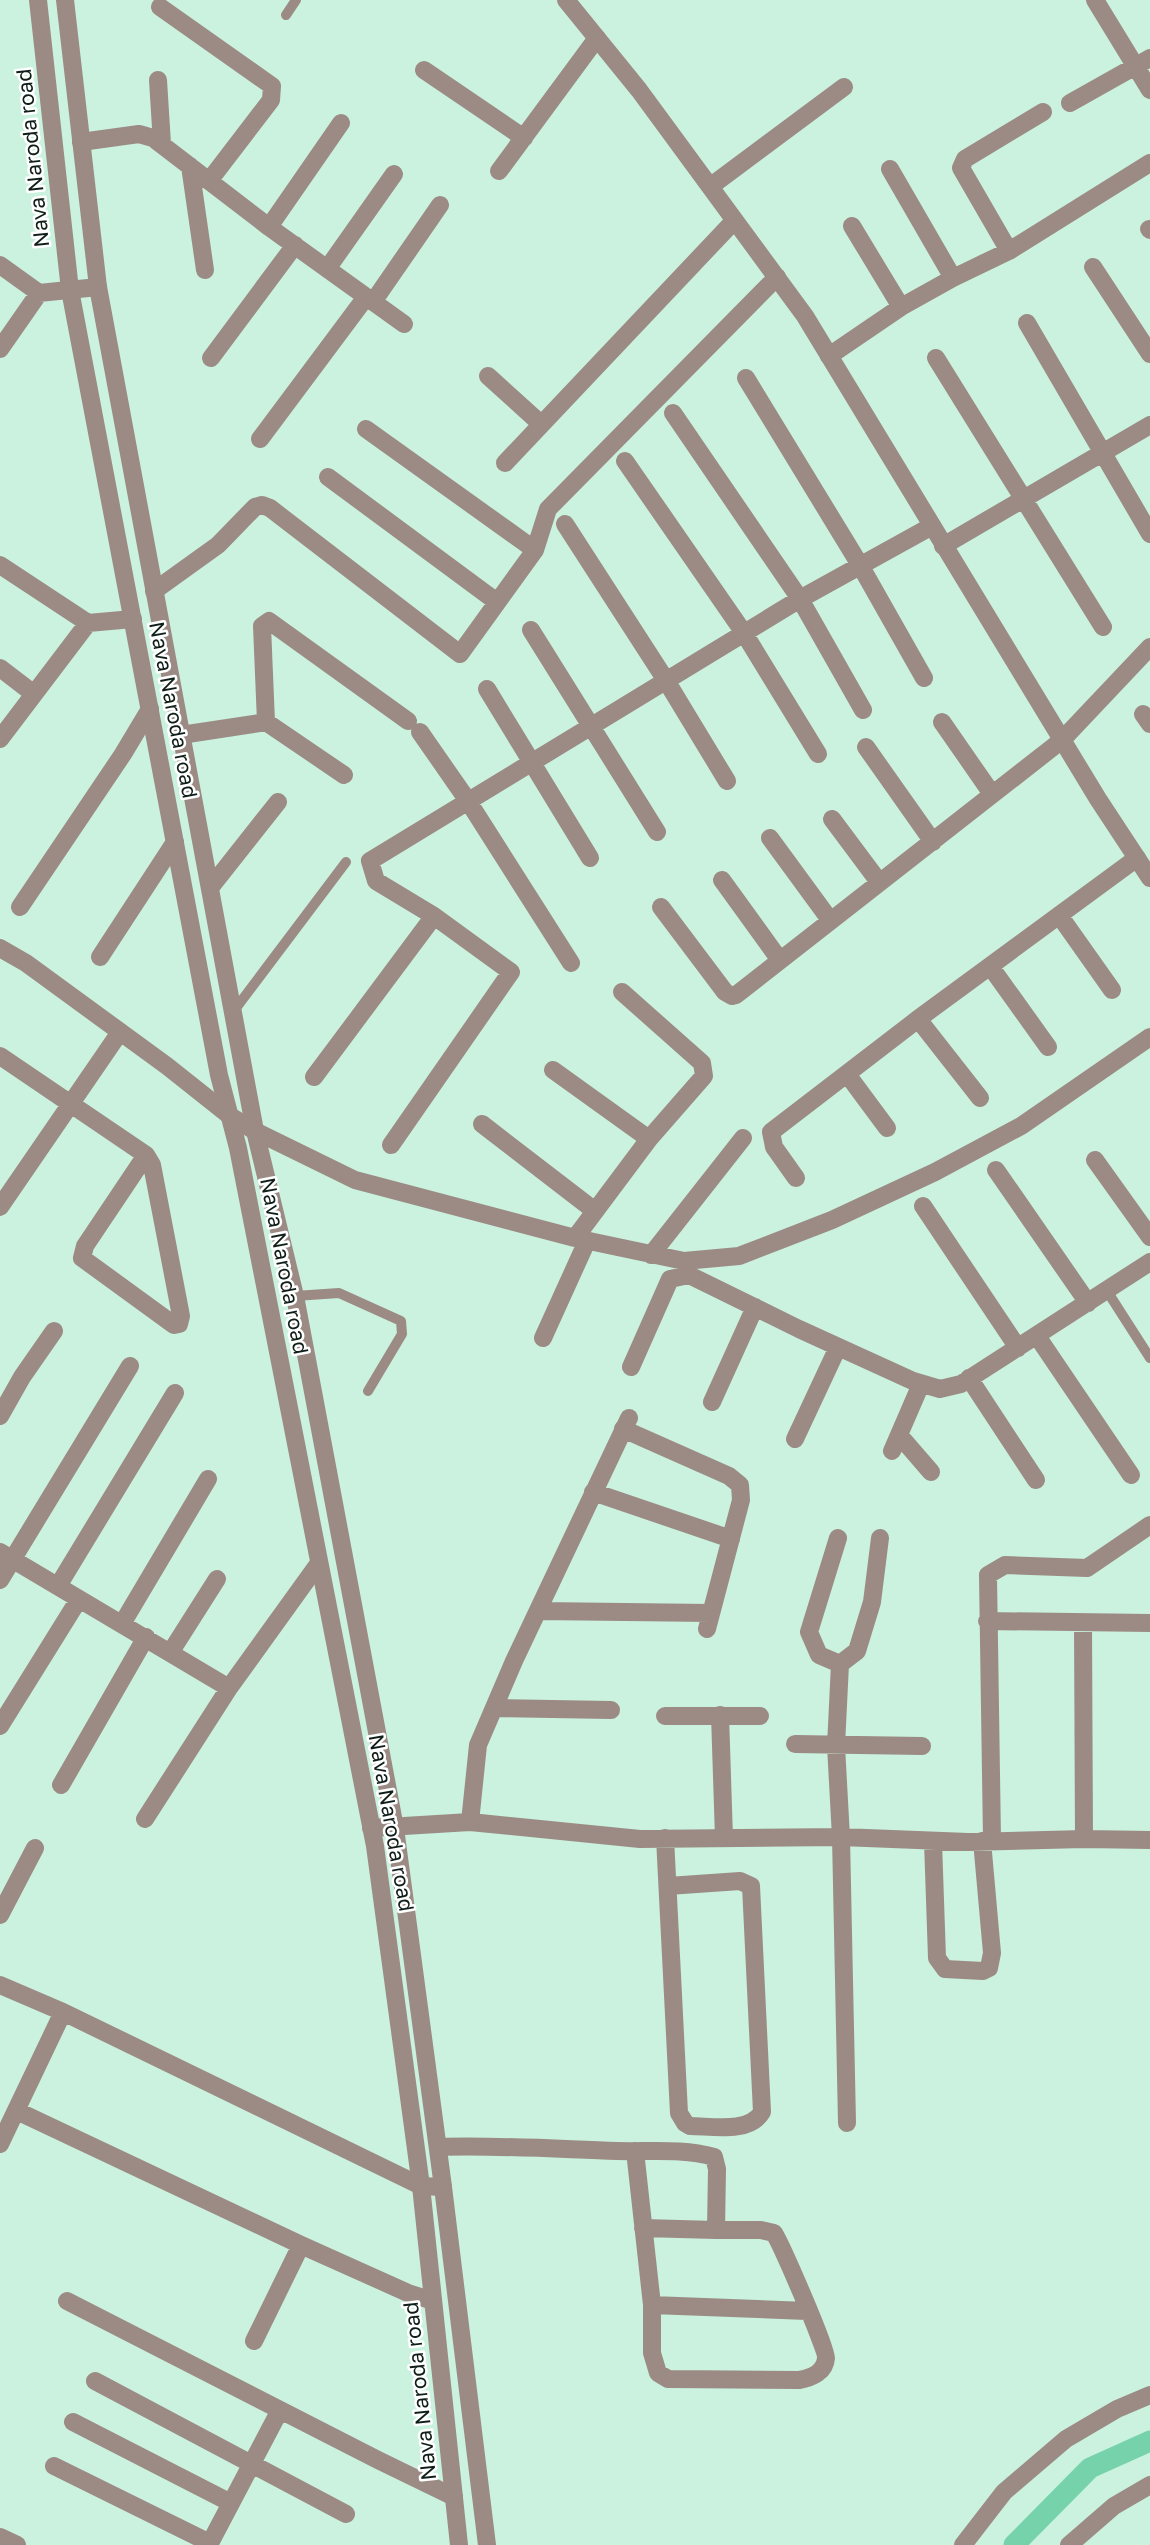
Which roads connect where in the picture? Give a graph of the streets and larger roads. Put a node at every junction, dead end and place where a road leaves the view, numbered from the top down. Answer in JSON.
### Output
{"nodes":[{"id":1,"x":38,"y":0,"type":"edge"},
{"id":2,"x":65,"y":0,"type":"edge"},
{"id":3,"x":566,"y":0,"type":"edge"},
{"id":4,"x":1095,"y":0,"type":"edge"},
{"id":5,"x":160,"y":7,"type":"dead end"},
{"id":6,"x":597,"y":38,"type":"junction"},
{"id":7,"x":1143,"y":62,"type":"edge"},
{"id":8,"x":424,"y":70,"type":"dead end"},
{"id":9,"x":158,"y":79,"type":"dead end"},
{"id":10,"x":844,"y":87,"type":"dead end"},
{"id":11,"x":1150,"y":90,"type":"edge"},
{"id":12,"x":1070,"y":103,"type":"dead end"},
{"id":13,"x":1043,"y":112,"type":"dead end"},
{"id":14,"x":341,"y":122,"type":"dead end"},
{"id":15,"x":524,"y":138,"type":"junction"},
{"id":16,"x":81,"y":142,"type":"junction"},
{"id":17,"x":162,"y":144,"type":"junction"},
{"id":18,"x":1150,"y":163,"type":"edge"},
{"id":19,"x":190,"y":166,"type":"junction"},
{"id":20,"x":890,"y":169,"type":"dead end"},
{"id":21,"x":499,"y":171,"type":"dead end"},
{"id":22,"x":394,"y":174,"type":"dead end"},
{"id":23,"x":209,"y":181,"type":"junction"},
{"id":24,"x":711,"y":186,"type":"junction"},
{"id":25,"x":440,"y":205,"type":"dead end"},
{"id":26,"x":734,"y":221,"type":"junction"},
{"id":27,"x":852,"y":226,"type":"dead end"},
{"id":28,"x":269,"y":227,"type":"junction"},
{"id":29,"x":295,"y":245,"type":"junction"},
{"id":30,"x":1009,"y":251,"type":"junction"},
{"id":31,"x":0,"y":265,"type":"edge"},
{"id":32,"x":1093,"y":267,"type":"dead end"},
{"id":33,"x":327,"y":269,"type":"junction"},
{"id":34,"x":205,"y":270,"type":"dead end"},
{"id":35,"x":777,"y":278,"type":"junction"},
{"id":36,"x":953,"y":278,"type":"junction"},
{"id":37,"x":98,"y":287,"type":"junction"},
{"id":38,"x":70,"y":290,"type":"junction"},
{"id":39,"x":39,"y":293,"type":"junction"},
{"id":40,"x":370,"y":300,"type":"junction"},
{"id":41,"x":901,"y":307,"type":"junction"},
{"id":42,"x":1027,"y":323,"type":"dead end"},
{"id":43,"x":404,"y":324,"type":"dead end"},
{"id":44,"x":0,"y":349,"type":"edge"},
{"id":45,"x":1150,"y":354,"type":"edge"},
{"id":46,"x":829,"y":356,"type":"junction"},
{"id":47,"x":211,"y":358,"type":"dead end"},
{"id":48,"x":936,"y":358,"type":"dead end"},
{"id":49,"x":488,"y":376,"type":"dead end"},
{"id":50,"x":746,"y":378,"type":"dead end"},
{"id":51,"x":673,"y":413,"type":"dead end"},
{"id":52,"x":541,"y":424,"type":"junction"},
{"id":53,"x":1150,"y":425,"type":"edge"},
{"id":54,"x":366,"y":429,"type":"dead end"},
{"id":55,"x":260,"y":439,"type":"dead end"},
{"id":56,"x":1104,"y":453,"type":"junction"},
{"id":57,"x":625,"y":461,"type":"dead end"},
{"id":58,"x":505,"y":463,"type":"dead end"},
{"id":59,"x":328,"y":477,"type":"dead end"},
{"id":60,"x":1023,"y":498,"type":"junction"},
{"id":61,"x":565,"y":524,"type":"dead end"},
{"id":62,"x":932,"y":526,"type":"junction"},
{"id":63,"x":1150,"y":534,"type":"edge"},
{"id":64,"x":943,"y":546,"type":"junction"},
{"id":65,"x":535,"y":550,"type":"junction"},
{"id":66,"x":0,"y":565,"type":"edge"},
{"id":67,"x":860,"y":565,"type":"junction"},
{"id":68,"x":154,"y":591,"type":"junction"},
{"id":69,"x":800,"y":599,"type":"junction"},
{"id":70,"x":498,"y":602,"type":"junction"},
{"id":71,"x":133,"y":620,"type":"junction"},
{"id":72,"x":88,"y":623,"type":"junction"},
{"id":73,"x":1103,"y":627,"type":"dead end"},
{"id":74,"x":531,"y":630,"type":"dead end"},
{"id":75,"x":744,"y":633,"type":"junction"},
{"id":76,"x":1150,"y":647,"type":"edge"},
{"id":77,"x":0,"y":668,"type":"edge"},
{"id":78,"x":924,"y":678,"type":"dead end"},
{"id":79,"x":667,"y":682,"type":"junction"},
{"id":80,"x":487,"y":689,"type":"dead end"},
{"id":81,"x":34,"y":694,"type":"junction"},
{"id":82,"x":150,"y":709,"type":"junction"},
{"id":83,"x":863,"y":710,"type":"dead end"},
{"id":84,"x":266,"y":722,"type":"junction"},
{"id":85,"x":942,"y":722,"type":"dead end"},
{"id":86,"x":592,"y":725,"type":"junction"},
{"id":87,"x":181,"y":735,"type":"junction"},
{"id":88,"x":0,"y":739,"type":"edge"},
{"id":89,"x":1062,"y":740,"type":"junction"},
{"id":90,"x":866,"y":747,"type":"dead end"},
{"id":91,"x":818,"y":754,"type":"dead end"},
{"id":92,"x":533,"y":763,"type":"junction"},
{"id":93,"x":344,"y":775,"type":"dead end"},
{"id":94,"x":727,"y":781,"type":"dead end"},
{"id":95,"x":992,"y":794,"type":"junction"},
{"id":96,"x":468,"y":801,"type":"junction"},
{"id":97,"x":278,"y":802,"type":"dead end"},
{"id":98,"x":832,"y":819,"type":"dead end"},
{"id":99,"x":657,"y":832,"type":"dead end"},
{"id":100,"x":770,"y":838,"type":"dead end"},
{"id":101,"x":175,"y":842,"type":"junction"},
{"id":102,"x":933,"y":842,"type":"junction"},
{"id":103,"x":590,"y":858,"type":"dead end"},
{"id":104,"x":1137,"y":858,"type":"junction"},
{"id":105,"x":1150,"y":878,"type":"edge"},
{"id":106,"x":722,"y":880,"type":"dead end"},
{"id":107,"x":879,"y":882,"type":"junction"},
{"id":108,"x":210,"y":888,"type":"junction"},
{"id":109,"x":20,"y":906,"type":"dead end"},
{"id":110,"x":661,"y":906,"type":"dead end"},
{"id":111,"x":1059,"y":915,"type":"junction"},
{"id":112,"x":434,"y":916,"type":"junction"},
{"id":113,"x":830,"y":920,"type":"junction"},
{"id":114,"x":0,"y":948,"type":"edge"},
{"id":115,"x":100,"y":957,"type":"dead end"},
{"id":116,"x":779,"y":960,"type":"junction"},
{"id":117,"x":571,"y":963,"type":"dead end"},
{"id":118,"x":990,"y":966,"type":"junction"},
{"id":119,"x":1112,"y":990,"type":"dead end"},
{"id":120,"x":622,"y":992,"type":"dead end"},
{"id":121,"x":918,"y":1019,"type":"junction"},
{"id":122,"x":120,"y":1032,"type":"junction"},
{"id":123,"x":1150,"y":1037,"type":"edge"},
{"id":124,"x":1048,"y":1047,"type":"dead end"},
{"id":125,"x":0,"y":1056,"type":"edge"},
{"id":126,"x":553,"y":1070,"type":"dead end"},
{"id":127,"x":846,"y":1074,"type":"junction"},
{"id":128,"x":314,"y":1077,"type":"dead end"},
{"id":129,"x":980,"y":1098,"type":"dead end"},
{"id":130,"x":71,"y":1104,"type":"junction"},
{"id":131,"x":230,"y":1116,"type":"junction"},
{"id":132,"x":482,"y":1124,"type":"dead end"},
{"id":133,"x":887,"y":1128,"type":"dead end"},
{"id":134,"x":255,"y":1131,"type":"junction"},
{"id":135,"x":743,"y":1138,"type":"dead end"},
{"id":136,"x":649,"y":1139,"type":"junction"},
{"id":137,"x":391,"y":1145,"type":"dead end"},
{"id":138,"x":146,"y":1155,"type":"junction"},
{"id":139,"x":1095,"y":1160,"type":"dead end"},
{"id":140,"x":996,"y":1170,"type":"dead end"},
{"id":141,"x":796,"y":1178,"type":"dead end"},
{"id":142,"x":923,"y":1206,"type":"dead end"},
{"id":143,"x":0,"y":1207,"type":"edge"},
{"id":144,"x":595,"y":1211,"type":"junction"},
{"id":145,"x":1150,"y":1237,"type":"edge"},
{"id":146,"x":581,"y":1239,"type":"junction"},
{"id":147,"x":651,"y":1255,"type":"junction"},
{"id":148,"x":1150,"y":1262,"type":"edge"},
{"id":149,"x":1088,"y":1303,"type":"junction"},
{"id":150,"x":755,"y":1307,"type":"junction"},
{"id":151,"x":54,"y":1331,"type":"dead end"},
{"id":152,"x":1037,"y":1336,"type":"junction"},
{"id":153,"x":543,"y":1338,"type":"dead end"},
{"id":154,"x":838,"y":1347,"type":"junction"},
{"id":155,"x":1018,"y":1348,"type":"junction"},
{"id":156,"x":130,"y":1366,"type":"dead end"},
{"id":157,"x":631,"y":1367,"type":"dead end"},
{"id":158,"x":969,"y":1378,"type":"junction"},
{"id":159,"x":921,"y":1384,"type":"junction"},
{"id":160,"x":175,"y":1393,"type":"dead end"},
{"id":161,"x":712,"y":1402,"type":"dead end"},
{"id":162,"x":0,"y":1416,"type":"edge"},
{"id":163,"x":795,"y":1439,"type":"dead end"},
{"id":164,"x":931,"y":1472,"type":"dead end"},
{"id":165,"x":1131,"y":1475,"type":"dead end"},
{"id":166,"x":208,"y":1479,"type":"dead end"},
{"id":167,"x":1036,"y":1480,"type":"dead end"},
{"id":168,"x":593,"y":1492,"type":"junction"},
{"id":169,"x":1150,"y":1525,"type":"edge"},
{"id":170,"x":838,"y":1538,"type":"dead end"},
{"id":171,"x":880,"y":1538,"type":"dead end"},
{"id":172,"x":731,"y":1539,"type":"junction"},
{"id":173,"x":6,"y":1556,"type":"edge"},
{"id":174,"x":319,"y":1563,"type":"junction"},
{"id":175,"x":0,"y":1580,"type":"edge"},
{"id":176,"x":217,"y":1580,"type":"dead end"},
{"id":177,"x":58,"y":1586,"type":"junction"},
{"id":178,"x":79,"y":1598,"type":"junction"},
{"id":179,"x":538,"y":1611,"type":"junction"},
{"id":180,"x":987,"y":1621,"type":"junction"},
{"id":181,"x":121,"y":1623,"type":"junction"},
{"id":182,"x":1083,"y":1623,"type":"junction"},
{"id":183,"x":1150,"y":1623,"type":"edge"},
{"id":184,"x":146,"y":1637,"type":"junction"},
{"id":185,"x":170,"y":1653,"type":"junction"},
{"id":186,"x":840,"y":1664,"type":"junction"},
{"id":187,"x":229,"y":1688,"type":"junction"},
{"id":188,"x":494,"y":1708,"type":"junction"},
{"id":189,"x":611,"y":1710,"type":"dead end"},
{"id":190,"x":720,"y":1715,"type":"junction"},
{"id":191,"x":665,"y":1716,"type":"dead end"},
{"id":192,"x":760,"y":1716,"type":"dead end"},
{"id":193,"x":0,"y":1726,"type":"edge"},
{"id":194,"x":795,"y":1744,"type":"dead end"},
{"id":195,"x":836,"y":1746,"type":"junction"},
{"id":196,"x":922,"y":1746,"type":"dead end"},
{"id":197,"x":61,"y":1785,"type":"dead end"},
{"id":198,"x":145,"y":1819,"type":"dead end"},
{"id":199,"x":470,"y":1822,"type":"junction"},
{"id":200,"x":371,"y":1828,"type":"junction"},
{"id":201,"x":395,"y":1828,"type":"junction"},
{"id":202,"x":841,"y":1837,"type":"junction"},
{"id":203,"x":664,"y":1838,"type":"junction"},
{"id":204,"x":724,"y":1838,"type":"junction"},
{"id":205,"x":1084,"y":1839,"type":"junction"},
{"id":206,"x":1150,"y":1840,"type":"edge"},
{"id":207,"x":987,"y":1841,"type":"junction"},
{"id":208,"x":933,"y":1842,"type":"junction"},
{"id":209,"x":35,"y":1848,"type":"dead end"},
{"id":210,"x":668,"y":1886,"type":"junction"},
{"id":211,"x":0,"y":1915,"type":"edge"},
{"id":212,"x":0,"y":1985,"type":"edge"},
{"id":213,"x":63,"y":2012,"type":"junction"},
{"id":214,"x":17,"y":2111,"type":"junction"},
{"id":215,"x":847,"y":2123,"type":"dead end"},
{"id":216,"x":0,"y":2144,"type":"edge"},
{"id":217,"x":438,"y":2147,"type":"junction"},
{"id":218,"x":635,"y":2151,"type":"junction"},
{"id":219,"x":421,"y":2186,"type":"junction"},
{"id":220,"x":443,"y":2187,"type":"junction"},
{"id":221,"x":643,"y":2228,"type":"junction"},
{"id":222,"x":716,"y":2230,"type":"junction"},
{"id":223,"x":301,"y":2245,"type":"junction"},
{"id":224,"x":67,"y":2301,"type":"dead end"},
{"id":225,"x":433,"y":2301,"type":"junction"},
{"id":226,"x":652,"y":2305,"type":"junction"},
{"id":227,"x":807,"y":2311,"type":"junction"},
{"id":228,"x":254,"y":2341,"type":"dead end"},
{"id":229,"x":95,"y":2381,"type":"dead end"},
{"id":230,"x":1150,"y":2395,"type":"edge"},
{"id":231,"x":280,"y":2410,"type":"junction"},
{"id":232,"x":73,"y":2422,"type":"dead end"},
{"id":233,"x":252,"y":2464,"type":"junction"},
{"id":234,"x":54,"y":2466,"type":"dead end"},
{"id":235,"x":1150,"y":2485,"type":"edge"},
{"id":236,"x":453,"y":2497,"type":"junction"},
{"id":237,"x":231,"y":2503,"type":"junction"},
{"id":238,"x":346,"y":2514,"type":"dead end"},
{"id":239,"x":0,"y":2537,"type":"edge"},
{"id":240,"x":210,"y":2544,"type":"edge"},
{"id":241,"x":17,"y":2545,"type":"edge"},
{"id":242,"x":458,"y":2545,"type":"edge"},
{"id":243,"x":487,"y":2545,"type":"edge"},
{"id":244,"x":963,"y":2545,"type":"edge"},
{"id":245,"x":1069,"y":2545,"type":"edge"}],
"edges":[{"from":1,"to":38,"type":"street","name":"Nava Naroda road"},
{"from":2,"to":16,"type":"street","name":"Nava Naroda road"},
{"from":3,"to":6,"type":"street"},
{"from":4,"to":7,"type":"street"},
{"from":5,"to":23,"type":"street"},
{"from":6,"to":15,"type":"street"},
{"from":6,"to":24,"type":"street"},
{"from":7,"to":11,"type":"street"},
{"from":7,"to":12,"type":"street"},
{"from":8,"to":15,"type":"street"},
{"from":9,"to":17,"type":"street"},
{"from":10,"to":24,"type":"street"},
{"from":13,"to":30,"type":"street"},
{"from":14,"to":28,"type":"street"},
{"from":15,"to":21,"type":"street"},
{"from":16,"to":17,"type":"street"},
{"from":16,"to":37,"type":"street","name":"Nava Naroda road"},
{"from":17,"to":19,"type":"street"},
{"from":18,"to":30,"type":"street"},
{"from":19,"to":23,"type":"street"},
{"from":19,"to":34,"type":"street"},
{"from":20,"to":36,"type":"street"},
{"from":22,"to":33,"type":"street"},
{"from":23,"to":28,"type":"street"},
{"from":24,"to":26,"type":"street"},
{"from":25,"to":40,"type":"street"},
{"from":26,"to":35,"type":"street"},
{"from":26,"to":52,"type":"street"},
{"from":27,"to":41,"type":"street"},
{"from":28,"to":29,"type":"street"},
{"from":29,"to":33,"type":"street"},
{"from":29,"to":47,"type":"street"},
{"from":30,"to":36,"type":"street"},
{"from":31,"to":39,"type":"street"},
{"from":32,"to":45,"type":"street"},
{"from":33,"to":40,"type":"street"},
{"from":35,"to":46,"type":"street"},
{"from":35,"to":65,"type":"street"},
{"from":36,"to":41,"type":"street"},
{"from":37,"to":38,"type":"street"},
{"from":37,"to":68,"type":"street","name":"Nava Naroda road"},
{"from":38,"to":39,"type":"street"},
{"from":38,"to":71,"type":"street","name":"Nava Naroda road"},
{"from":39,"to":44,"type":"street"},
{"from":40,"to":43,"type":"street"},
{"from":40,"to":55,"type":"street"},
{"from":41,"to":46,"type":"street"},
{"from":42,"to":56,"type":"street"},
{"from":46,"to":62,"type":"street"},
{"from":48,"to":60,"type":"street"},
{"from":49,"to":52,"type":"street"},
{"from":50,"to":67,"type":"street"},
{"from":51,"to":69,"type":"street"},
{"from":52,"to":58,"type":"street"},
{"from":53,"to":56,"type":"street"},
{"from":54,"to":65,"type":"street"},
{"from":56,"to":60,"type":"street"},
{"from":56,"to":63,"type":"street"},
{"from":57,"to":75,"type":"street"},
{"from":59,"to":70,"type":"street"},
{"from":60,"to":64,"type":"street"},
{"from":60,"to":73,"type":"street"},
{"from":61,"to":79,"type":"street"},
{"from":62,"to":64,"type":"street"},
{"from":62,"to":67,"type":"street"},
{"from":64,"to":89,"type":"street"},
{"from":65,"to":70,"type":"street"},
{"from":66,"to":72,"type":"street"},
{"from":67,"to":69,"type":"street"},
{"from":67,"to":78,"type":"street"},
{"from":68,"to":70,"type":"street"},
{"from":68,"to":87,"type":"street","name":"Nava Naroda road"},
{"from":69,"to":75,"type":"street"},
{"from":69,"to":83,"type":"street"},
{"from":71,"to":72,"type":"street"},
{"from":71,"to":82,"type":"street","name":"Nava Naroda road"},
{"from":72,"to":81,"type":"street"},
{"from":74,"to":86,"type":"street"},
{"from":75,"to":79,"type":"street"},
{"from":75,"to":91,"type":"street"},
{"from":76,"to":89,"type":"street"},
{"from":77,"to":81,"type":"street"},
{"from":79,"to":86,"type":"street"},
{"from":79,"to":94,"type":"street"},
{"from":80,"to":92,"type":"street"},
{"from":81,"to":88,"type":"street"},
{"from":82,"to":101,"type":"street","name":"Nava Naroda road"},
{"from":82,"to":109,"type":"street"},
{"from":84,"to":87,"type":"street"},
{"from":84,"to":93,"type":"street"},
{"from":84,"to":96,"type":"street"},
{"from":85,"to":95,"type":"street"},
{"from":86,"to":92,"type":"street"},
{"from":86,"to":99,"type":"street"},
{"from":87,"to":108,"type":"street","name":"Nava Naroda road"},
{"from":89,"to":95,"type":"street"},
{"from":89,"to":104,"type":"street"},
{"from":90,"to":102,"type":"street"},
{"from":92,"to":96,"type":"street"},
{"from":92,"to":103,"type":"street"},
{"from":95,"to":102,"type":"street"},
{"from":96,"to":112,"type":"street"},
{"from":96,"to":117,"type":"street"},
{"from":97,"to":108,"type":"street"},
{"from":98,"to":107,"type":"street"},
{"from":100,"to":113,"type":"street"},
{"from":101,"to":115,"type":"street"},
{"from":101,"to":131,"type":"street","name":"Nava Naroda road"},
{"from":102,"to":107,"type":"street"},
{"from":104,"to":105,"type":"street"},
{"from":104,"to":111,"type":"street"},
{"from":106,"to":116,"type":"street"},
{"from":107,"to":113,"type":"street"},
{"from":108,"to":134,"type":"street","name":"Nava Naroda road"},
{"from":110,"to":116,"type":"street"},
{"from":111,"to":118,"type":"street"},
{"from":111,"to":119,"type":"street"},
{"from":112,"to":128,"type":"street"},
{"from":112,"to":137,"type":"street"},
{"from":113,"to":116,"type":"street"},
{"from":114,"to":122,"type":"street"},
{"from":118,"to":121,"type":"street"},
{"from":118,"to":124,"type":"street"},
{"from":120,"to":136,"type":"street"},
{"from":121,"to":127,"type":"street"},
{"from":121,"to":129,"type":"street"},
{"from":122,"to":130,"type":"street"},
{"from":122,"to":131,"type":"street"},
{"from":123,"to":147,"type":"street"},
{"from":125,"to":130,"type":"street"},
{"from":126,"to":136,"type":"street"},
{"from":127,"to":133,"type":"street"},
{"from":127,"to":141,"type":"street"},
{"from":130,"to":138,"type":"street"},
{"from":130,"to":143,"type":"street"},
{"from":131,"to":134,"type":"street"},
{"from":131,"to":174,"type":"street","name":"Nava Naroda road"},
{"from":132,"to":144,"type":"street"},
{"from":134,"to":146,"type":"street"},
{"from":134,"to":201,"type":"street","name":"Nava Naroda road"},
{"from":135,"to":147,"type":"street"},
{"from":136,"to":144,"type":"street"},
{"from":138,"to":138,"type":"street"},
{"from":139,"to":145,"type":"street"},
{"from":140,"to":149,"type":"street"},
{"from":142,"to":155,"type":"street"},
{"from":144,"to":146,"type":"street"},
{"from":146,"to":147,"type":"street"},
{"from":146,"to":153,"type":"street"},
{"from":148,"to":149,"type":"street"},
{"from":149,"to":152,"type":"street"},
{"from":150,"to":154,"type":"street"},
{"from":150,"to":157,"type":"street"},
{"from":150,"to":161,"type":"street"},
{"from":151,"to":162,"type":"street"},
{"from":152,"to":155,"type":"street"},
{"from":152,"to":165,"type":"street"},
{"from":154,"to":159,"type":"street"},
{"from":154,"to":163,"type":"street"},
{"from":155,"to":158,"type":"street"},
{"from":156,"to":173,"type":"street"},
{"from":158,"to":159,"type":"street"},
{"from":158,"to":167,"type":"street"},
{"from":159,"to":164,"type":"street"},
{"from":160,"to":177,"type":"street"},
{"from":166,"to":181,"type":"street"},
{"from":168,"to":172,"type":"street"},
{"from":168,"to":172,"type":"street"},
{"from":168,"to":179,"type":"street"},
{"from":169,"to":180,"type":"street"},
{"from":170,"to":186,"type":"street"},
{"from":171,"to":186,"type":"street"},
{"from":172,"to":179,"type":"street"},
{"from":173,"to":175,"type":"street"},
{"from":173,"to":177,"type":"street"},
{"from":174,"to":187,"type":"street"},
{"from":174,"to":200,"type":"street","name":"Nava Naroda road"},
{"from":176,"to":185,"type":"street"},
{"from":177,"to":178,"type":"street"},
{"from":178,"to":181,"type":"street"},
{"from":178,"to":193,"type":"street"},
{"from":179,"to":188,"type":"street"},
{"from":180,"to":182,"type":"street"},
{"from":180,"to":207,"type":"street"},
{"from":181,"to":184,"type":"street"},
{"from":182,"to":183,"type":"street"},
{"from":182,"to":205,"type":"street"},
{"from":184,"to":185,"type":"street"},
{"from":184,"to":197,"type":"street"},
{"from":185,"to":187,"type":"street"},
{"from":186,"to":195,"type":"street"},
{"from":187,"to":198,"type":"street"},
{"from":188,"to":189,"type":"street"},
{"from":188,"to":199,"type":"street"},
{"from":190,"to":191,"type":"street"},
{"from":190,"to":192,"type":"street"},
{"from":190,"to":204,"type":"street"},
{"from":194,"to":195,"type":"street"},
{"from":195,"to":196,"type":"street"},
{"from":195,"to":202,"type":"street"},
{"from":199,"to":201,"type":"street"},
{"from":199,"to":203,"type":"street"},
{"from":200,"to":201,"type":"street"},
{"from":200,"to":219,"type":"street","name":"Nava Naroda road"},
{"from":201,"to":217,"type":"street","name":"Nava Naroda road"},
{"from":202,"to":204,"type":"street"},
{"from":202,"to":208,"type":"street"},
{"from":202,"to":215,"type":"street"},
{"from":203,"to":204,"type":"street"},
{"from":203,"to":210,"type":"street"},
{"from":205,"to":206,"type":"street"},
{"from":205,"to":207,"type":"street"},
{"from":207,"to":208,"type":"street"},
{"from":207,"to":208,"type":"street"},
{"from":209,"to":211,"type":"street"},
{"from":210,"to":210,"type":"street"},
{"from":212,"to":213,"type":"street"},
{"from":213,"to":214,"type":"street"},
{"from":213,"to":219,"type":"street"},
{"from":214,"to":216,"type":"street"},
{"from":214,"to":223,"type":"street"},
{"from":217,"to":218,"type":"street"},
{"from":217,"to":220,"type":"street","name":"Nava Naroda road"},
{"from":218,"to":221,"type":"street"},
{"from":218,"to":222,"type":"street"},
{"from":219,"to":220,"type":"street"},
{"from":219,"to":225,"type":"street","name":"Nava Naroda road"},
{"from":220,"to":243,"type":"street","name":"Nava Naroda road"},
{"from":221,"to":222,"type":"street"},
{"from":221,"to":226,"type":"street"},
{"from":222,"to":227,"type":"street"},
{"from":223,"to":225,"type":"street"},
{"from":223,"to":228,"type":"street"},
{"from":224,"to":231,"type":"street"},
{"from":225,"to":236,"type":"street","name":"Nava Naroda road"},
{"from":226,"to":227,"type":"street"},
{"from":226,"to":227,"type":"street"},
{"from":229,"to":233,"type":"street"},
{"from":230,"to":244,"type":"street"},
{"from":231,"to":233,"type":"street"},
{"from":231,"to":236,"type":"street"},
{"from":232,"to":237,"type":"street"},
{"from":233,"to":237,"type":"street"},
{"from":233,"to":238,"type":"street"},
{"from":234,"to":240,"type":"street"},
{"from":235,"to":245,"type":"street"},
{"from":236,"to":242,"type":"street","name":"Nava Naroda road"},
{"from":237,"to":240,"type":"street"},
{"from":239,"to":241,"type":"street"}]}
